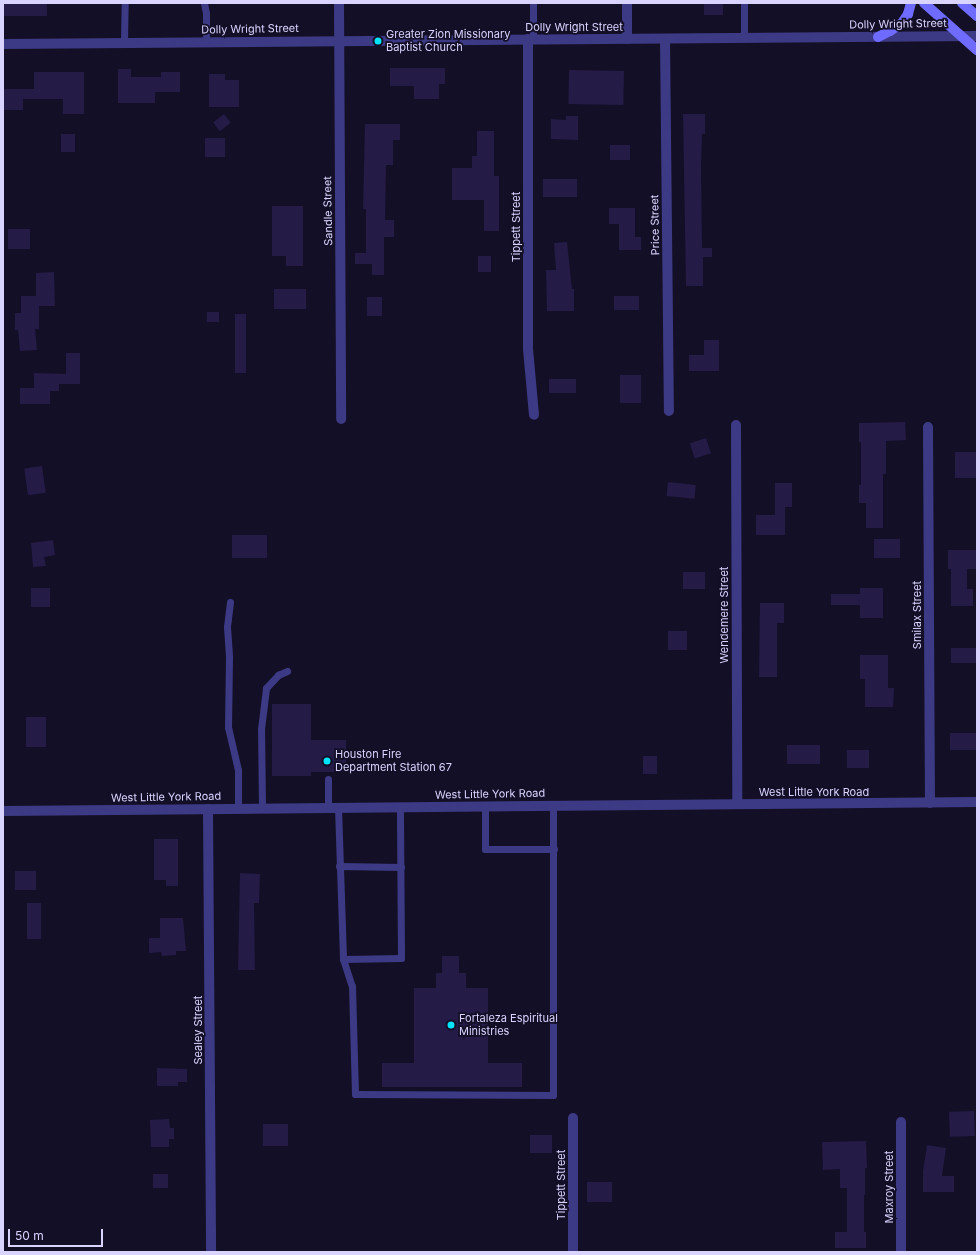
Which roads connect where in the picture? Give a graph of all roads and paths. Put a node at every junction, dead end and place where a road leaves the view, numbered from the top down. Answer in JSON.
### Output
{"nodes":[{"id":1,"x":125,"y":3,"type":"edge"},
{"id":2,"x":204,"y":3,"type":"edge"},
{"id":3,"x":338,"y":3,"type":"edge"},
{"id":4,"x":533,"y":3,"type":"edge"},
{"id":5,"x":627,"y":3,"type":"edge"},
{"id":6,"x":744,"y":3,"type":"edge"},
{"id":7,"x":911,"y":3,"type":"edge"},
{"id":8,"x":924,"y":3,"type":"edge"},
{"id":9,"x":962,"y":3,"type":"edge"},
{"id":10,"x":977,"y":16,"type":"edge"},
{"id":11,"x":960,"y":36,"type":"junction"},
{"id":12,"x":977,"y":36,"type":"edge"},
{"id":13,"x":878,"y":37,"type":"junction"},
{"id":14,"x":744,"y":38,"type":"junction"},
{"id":15,"x":530,"y":39,"type":"junction"},
{"id":16,"x":627,"y":39,"type":"junction"},
{"id":17,"x":665,"y":39,"type":"junction"},
{"id":18,"x":339,"y":40,"type":"junction"},
{"id":19,"x":206,"y":41,"type":"junction"},
{"id":20,"x":124,"y":42,"type":"junction"},
{"id":21,"x":3,"y":44,"type":"edge"},
{"id":22,"x":977,"y":50,"type":"edge"},
{"id":23,"x":669,"y":411,"type":"dead end"},
{"id":24,"x":534,"y":415,"type":"dead end"},
{"id":25,"x":341,"y":419,"type":"dead end"},
{"id":26,"x":736,"y":425,"type":"dead end"},
{"id":27,"x":928,"y":427,"type":"dead end"},
{"id":28,"x":230,"y":602,"type":"dead end"},
{"id":29,"x":287,"y":672,"type":"dead end"},
{"id":30,"x":328,"y":779,"type":"dead end"},
{"id":31,"x":977,"y":802,"type":"edge"},
{"id":32,"x":930,"y":803,"type":"junction"},
{"id":33,"x":737,"y":804,"type":"junction"},
{"id":34,"x":485,"y":805,"type":"junction"},
{"id":35,"x":554,"y":805,"type":"junction"},
{"id":36,"x":262,"y":807,"type":"junction"},
{"id":37,"x":333,"y":807,"type":"junction"},
{"id":38,"x":400,"y":807,"type":"junction"},
{"id":39,"x":238,"y":808,"type":"junction"},
{"id":40,"x":208,"y":809,"type":"junction"},
{"id":41,"x":3,"y":811,"type":"edge"},
{"id":42,"x":554,"y":849,"type":"junction"},
{"id":43,"x":339,"y":866,"type":"junction"},
{"id":44,"x":401,"y":866,"type":"junction"},
{"id":45,"x":342,"y":959,"type":"junction"},
{"id":46,"x":574,"y":1118,"type":"dead end"},
{"id":47,"x":901,"y":1122,"type":"dead end"},
{"id":48,"x":211,"y":1252,"type":"edge"},
{"id":49,"x":573,"y":1252,"type":"edge"},
{"id":50,"x":901,"y":1252,"type":"edge"}],
"edges":[{"from":1,"to":20,"type":"lane"},
{"from":2,"to":19,"type":"lane"},
{"from":3,"to":18,"type":"street","name":"Sandle Street"},
{"from":4,"to":15,"type":"lane"},
{"from":5,"to":16,"type":"street"},
{"from":6,"to":14,"type":"lane"},
{"from":7,"to":13,"type":"main road"},
{"from":8,"to":11,"type":"main road"},
{"from":9,"to":10,"type":"main road"},
{"from":11,"to":12,"type":"street","name":"Dolly Wright Street"},
{"from":11,"to":13,"type":"street","name":"Dolly Wright Street"},
{"from":11,"to":22,"type":"main road"},
{"from":13,"to":14,"type":"street","name":"Dolly Wright Street"},
{"from":14,"to":17,"type":"street","name":"Dolly Wright Street"},
{"from":15,"to":16,"type":"street","name":"Dolly Wright Street"},
{"from":15,"to":18,"type":"street","name":"Dolly Wright Street"},
{"from":15,"to":24,"type":"street","name":"Tippett Street"},
{"from":16,"to":17,"type":"street","name":"Dolly Wright Street"},
{"from":17,"to":23,"type":"street","name":"Price Street"},
{"from":18,"to":19,"type":"street","name":"Dolly Wright Street"},
{"from":18,"to":25,"type":"street","name":"Sandle Street"},
{"from":19,"to":20,"type":"street","name":"Dolly Wright Street"},
{"from":20,"to":21,"type":"street","name":"Dolly Wright Street"},
{"from":26,"to":33,"type":"street","name":"Wendemere Street"},
{"from":27,"to":32,"type":"street","name":"Smilax Street"},
{"from":28,"to":39,"type":"lane"},
{"from":29,"to":36,"type":"lane"},
{"from":30,"to":37,"type":"lane"},
{"from":31,"to":32,"type":"street","name":"West Little York Road"},
{"from":32,"to":33,"type":"street","name":"West Little York Road"},
{"from":33,"to":35,"type":"street","name":"West Little York Road"},
{"from":34,"to":35,"type":"street","name":"West Little York Road"},
{"from":34,"to":38,"type":"street","name":"West Little York Road"},
{"from":34,"to":42,"type":"lane"},
{"from":35,"to":42,"type":"lane"},
{"from":36,"to":37,"type":"street","name":"West Little York Road"},
{"from":36,"to":39,"type":"street","name":"West Little York Road"},
{"from":37,"to":38,"type":"street","name":"West Little York Road"},
{"from":37,"to":43,"type":"lane"},
{"from":38,"to":44,"type":"lane"},
{"from":39,"to":40,"type":"street","name":"West Little York Road"},
{"from":40,"to":41,"type":"street","name":"West Little York Road"},
{"from":40,"to":48,"type":"street","name":"Sealey Street"},
{"from":42,"to":45,"type":"lane"},
{"from":43,"to":44,"type":"lane"},
{"from":43,"to":45,"type":"lane"},
{"from":44,"to":45,"type":"lane"},
{"from":46,"to":49,"type":"street","name":"Tippett Street"},
{"from":47,"to":50,"type":"street","name":"Maxroy Street"}]}
